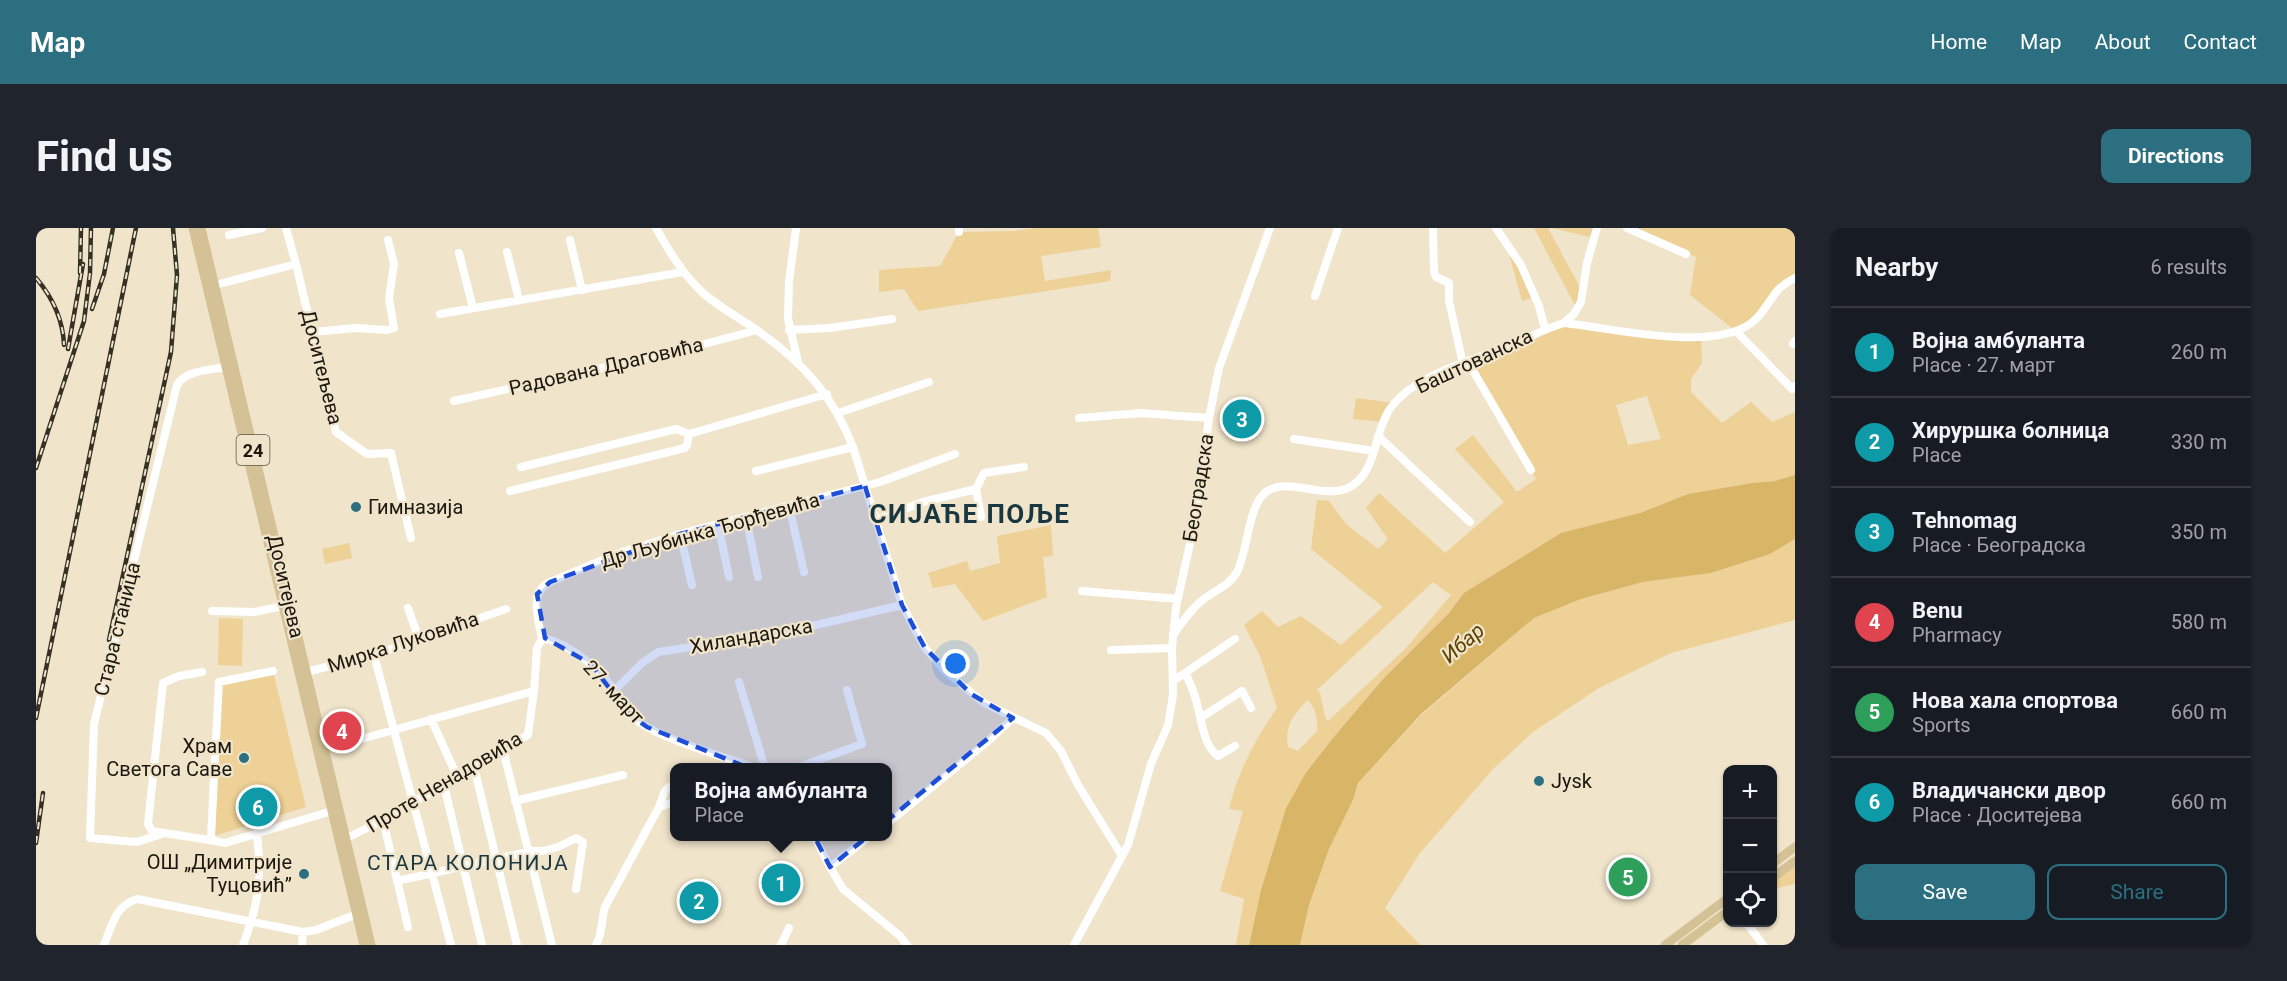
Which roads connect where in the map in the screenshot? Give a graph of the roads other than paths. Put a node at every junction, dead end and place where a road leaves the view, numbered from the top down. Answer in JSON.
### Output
{"nodes":[{"id":1,"x":193,"y":228,"type":"edge"},
{"id":2,"x":201,"y":228,"type":"edge"},
{"id":3,"x":262,"y":228,"type":"edge"},
{"id":4,"x":286,"y":228,"type":"edge"},
{"id":5,"x":656,"y":228,"type":"edge"},
{"id":6,"x":796,"y":228,"type":"edge"},
{"id":7,"x":1270,"y":228,"type":"edge"},
{"id":8,"x":1338,"y":228,"type":"edge"},
{"id":9,"x":1433,"y":228,"type":"edge"},
{"id":10,"x":1496,"y":228,"type":"edge"},
{"id":11,"x":1597,"y":228,"type":"edge"},
{"id":12,"x":1627,"y":228,"type":"edge"},
{"id":13,"x":229,"y":235,"type":"dead end"},
{"id":14,"x":387,"y":240,"type":"dead end"},
{"id":15,"x":570,"y":240,"type":"dead end"},
{"id":16,"x":507,"y":252,"type":"dead end"},
{"id":17,"x":459,"y":253,"type":"dead end"},
{"id":18,"x":1686,"y":254,"type":"dead end"},
{"id":19,"x":296,"y":264,"type":"junction"},
{"id":20,"x":683,"y":273,"type":"junction"},
{"id":21,"x":1794,"y":279,"type":"edge"},
{"id":22,"x":211,"y":286,"type":"junction"},
{"id":23,"x":582,"y":290,"type":"junction"},
{"id":24,"x":1314,"y":296,"type":"dead end"},
{"id":25,"x":519,"y":300,"type":"junction"},
{"id":26,"x":473,"y":308,"type":"junction"},
{"id":27,"x":440,"y":314,"type":"dead end"},
{"id":28,"x":892,"y":319,"type":"dead end"},
{"id":29,"x":1564,"y":323,"type":"junction"},
{"id":30,"x":1545,"y":328,"type":"junction"},
{"id":31,"x":757,"y":330,"type":"junction"},
{"id":32,"x":789,"y":330,"type":"junction"},
{"id":33,"x":1736,"y":331,"type":"junction"},
{"id":34,"x":313,"y":332,"type":"junction"},
{"id":35,"x":792,"y":341,"type":"junction"},
{"id":36,"x":783,"y":350,"type":"junction"},
{"id":37,"x":1466,"y":363,"type":"junction"},
{"id":38,"x":799,"y":364,"type":"junction"},
{"id":39,"x":226,"y":367,"type":"junction"},
{"id":40,"x":929,"y":382,"type":"dead end"},
{"id":41,"x":1795,"y":386,"type":"edge"},
{"id":42,"x":826,"y":394,"type":"junction"},
{"id":43,"x":454,"y":401,"type":"dead end"},
{"id":44,"x":838,"y":413,"type":"junction"},
{"id":45,"x":1078,"y":418,"type":"dead end"},
{"id":46,"x":1209,"y":418,"type":"junction"},
{"id":47,"x":689,"y":434,"type":"junction"},
{"id":48,"x":1378,"y":435,"type":"junction"},
{"id":49,"x":1294,"y":439,"type":"dead end"},
{"id":50,"x":853,"y":447,"type":"junction"},
{"id":51,"x":1374,"y":450,"type":"junction"},
{"id":52,"x":955,"y":454,"type":"dead end"},
{"id":53,"x":1024,"y":466,"type":"dead end"},
{"id":54,"x":521,"y":467,"type":"dead end"},
{"id":55,"x":1531,"y":470,"type":"dead end"},
{"id":56,"x":756,"y":471,"type":"dead end"},
{"id":57,"x":865,"y":486,"type":"junction"},
{"id":58,"x":976,"y":489,"type":"junction"},
{"id":59,"x":510,"y":491,"type":"dead end"},
{"id":60,"x":789,"y":506,"type":"junction"},
{"id":61,"x":746,"y":517,"type":"junction"},
{"id":62,"x":981,"y":517,"type":"dead end"},
{"id":63,"x":876,"y":520,"type":"junction"},
{"id":64,"x":1470,"y":522,"type":"dead end"},
{"id":65,"x":718,"y":524,"type":"junction"},
{"id":66,"x":680,"y":534,"type":"junction"},
{"id":67,"x":411,"y":538,"type":"dead end"},
{"id":68,"x":804,"y":572,"type":"dead end"},
{"id":69,"x":729,"y":577,"type":"dead end"},
{"id":70,"x":758,"y":577,"type":"dead end"},
{"id":71,"x":692,"y":585,"type":"dead end"},
{"id":72,"x":1082,"y":591,"type":"dead end"},
{"id":73,"x":1178,"y":599,"type":"junction"},
{"id":74,"x":902,"y":605,"type":"junction"},
{"id":75,"x":283,"y":606,"type":"junction"},
{"id":76,"x":408,"y":608,"type":"dead end"},
{"id":77,"x":506,"y":609,"type":"dead end"},
{"id":78,"x":212,"y":610,"type":"dead end"},
{"id":79,"x":1173,"y":634,"type":"junction"},
{"id":80,"x":419,"y":639,"type":"junction"},
{"id":81,"x":542,"y":639,"type":"junction"},
{"id":82,"x":1236,"y":639,"type":"dead end"},
{"id":83,"x":1172,"y":648,"type":"junction"},
{"id":84,"x":1111,"y":650,"type":"dead end"},
{"id":85,"x":375,"y":655,"type":"junction"},
{"id":86,"x":273,"y":671,"type":"dead end"},
{"id":87,"x":202,"y":672,"type":"dead end"},
{"id":88,"x":303,"y":673,"type":"junction"},
{"id":89,"x":1186,"y":674,"type":"junction"},
{"id":90,"x":1173,"y":681,"type":"junction"},
{"id":91,"x":739,"y":682,"type":"dead end"},
{"id":92,"x":847,"y":690,"type":"dead end"},
{"id":93,"x":534,"y":691,"type":"junction"},
{"id":94,"x":614,"y":691,"type":"junction"},
{"id":95,"x":1251,"y":708,"type":"dead end"},
{"id":96,"x":1202,"y":717,"type":"junction"},
{"id":97,"x":1013,"y":718,"type":"junction"},
{"id":98,"x":431,"y":719,"type":"junction"},
{"id":99,"x":394,"y":730,"type":"junction"},
{"id":100,"x":340,"y":745,"type":"dead end"},
{"id":101,"x":1235,"y":746,"type":"dead end"},
{"id":102,"x":503,"y":750,"type":"junction"},
{"id":103,"x":742,"y":763,"type":"edge"},
{"id":104,"x":763,"y":763,"type":"edge"},
{"id":105,"x":810,"y":763,"type":"edge"},
{"id":106,"x":474,"y":767,"type":"junction"},
{"id":107,"x":327,"y":774,"type":"junction"},
{"id":108,"x":623,"y":775,"type":"dead end"},
{"id":109,"x":457,"y":776,"type":"junction"},
{"id":110,"x":444,"y":784,"type":"junction"},
{"id":111,"x":670,"y":787,"type":"edge"},
{"id":112,"x":515,"y":801,"type":"junction"},
{"id":113,"x":413,"y":803,"type":"junction"},
{"id":114,"x":670,"y":804,"type":"edge"},
{"id":115,"x":659,"y":807,"type":"junction"},
{"id":116,"x":332,"y":811,"type":"junction"},
{"id":117,"x":383,"y":820,"type":"junction"},
{"id":118,"x":892,"y":821,"type":"edge"},
{"id":119,"x":148,"y":824,"type":"junction"},
{"id":120,"x":162,"y":834,"type":"junction"},
{"id":121,"x":257,"y":835,"type":"junction"},
{"id":122,"x":343,"y":840,"type":"junction"},
{"id":123,"x":215,"y":841,"type":"junction"},
{"id":124,"x":816,"y":841,"type":"edge"},
{"id":125,"x":865,"y":841,"type":"edge"},
{"id":126,"x":129,"y":842,"type":"junction"},
{"id":127,"x":1795,"y":847,"type":"edge"},
{"id":128,"x":528,"y":852,"type":"junction"},
{"id":129,"x":1122,"y":856,"type":"junction"},
{"id":130,"x":496,"y":859,"type":"junction"},
{"id":131,"x":1777,"y":861,"type":"edge"},
{"id":132,"x":1795,"y":861,"type":"edge"},
{"id":133,"x":463,"y":866,"type":"junction"},
{"id":134,"x":830,"y":867,"type":"junction"},
{"id":135,"x":431,"y":873,"type":"junction"},
{"id":136,"x":1777,"y":875,"type":"edge"},
{"id":137,"x":397,"y":881,"type":"junction"},
{"id":138,"x":576,"y":888,"type":"dead end"},
{"id":139,"x":1723,"y":902,"type":"edge"},
{"id":140,"x":357,"y":914,"type":"junction"},
{"id":141,"x":1723,"y":915,"type":"edge"},
{"id":142,"x":252,"y":922,"type":"junction"},
{"id":143,"x":408,"y":927,"type":"dead end"},
{"id":144,"x":1750,"y":927,"type":"edge"},
{"id":145,"x":789,"y":928,"type":"dead end"},
{"id":146,"x":303,"y":932,"type":"junction"},
{"id":147,"x":104,"y":945,"type":"edge"},
{"id":148,"x":243,"y":945,"type":"edge"},
{"id":149,"x":302,"y":945,"type":"edge"},
{"id":150,"x":364,"y":945,"type":"edge"},
{"id":151,"x":371,"y":945,"type":"edge"},
{"id":152,"x":451,"y":945,"type":"edge"},
{"id":153,"x":482,"y":945,"type":"edge"},
{"id":154,"x":517,"y":945,"type":"edge"},
{"id":155,"x":552,"y":945,"type":"edge"},
{"id":156,"x":596,"y":945,"type":"edge"},
{"id":157,"x":781,"y":945,"type":"edge"},
{"id":158,"x":908,"y":945,"type":"edge"},
{"id":159,"x":1074,"y":945,"type":"edge"},
{"id":160,"x":1665,"y":945,"type":"edge"},
{"id":161,"x":1682,"y":945,"type":"edge"},
{"id":162,"x":1763,"y":945,"type":"edge"}],
"edges":[{"from":1,"to":22,"type":"main road","name":"Доситејева","number":"24"},
{"from":2,"to":22,"type":"main road","name":"Доситејева","number":"24"},
{"from":3,"to":13,"type":"street"},
{"from":4,"to":19,"type":"street","name":"Доситељева"},
{"from":5,"to":20,"type":"street"},
{"from":6,"to":32,"type":"street"},
{"from":7,"to":46,"type":"street","name":"Београдска"},
{"from":8,"to":24,"type":"street"},
{"from":9,"to":37,"type":"street"},
{"from":10,"to":30,"type":"street"},
{"from":11,"to":29,"type":"street"},
{"from":12,"to":18,"type":"street"},
{"from":14,"to":34,"type":"street"},
{"from":15,"to":23,"type":"street"},
{"from":16,"to":25,"type":"street"},
{"from":17,"to":26,"type":"street"},
{"from":19,"to":22,"type":"street"},
{"from":19,"to":34,"type":"street","name":"Доситељева"},
{"from":20,"to":23,"type":"street"},
{"from":20,"to":31,"type":"street"},
{"from":21,"to":33,"type":"street","name":"Баштованска"},
{"from":22,"to":39,"type":"main road","name":"Доситејева","number":"24"},
{"from":22,"to":88,"type":"main road","name":"Доситејева","number":"24"},
{"from":23,"to":25,"type":"street"},
{"from":25,"to":26,"type":"street"},
{"from":26,"to":27,"type":"street"},
{"from":28,"to":32,"type":"street"},
{"from":29,"to":30,"type":"street","name":"Баштованска"},
{"from":29,"to":33,"type":"street","name":"Баштованска"},
{"from":30,"to":37,"type":"street","name":"Баштованска"},
{"from":31,"to":36,"type":"street"},
{"from":31,"to":43,"type":"street","name":"Радована Драговића"},
{"from":32,"to":35,"type":"street"},
{"from":33,"to":41,"type":"street"},
{"from":34,"to":67,"type":"street","name":"Доситељева"},
{"from":35,"to":36,"type":"street"},
{"from":35,"to":38,"type":"street"},
{"from":36,"to":38,"type":"street"},
{"from":37,"to":48,"type":"street","name":"Баштованска"},
{"from":37,"to":55,"type":"street"},
{"from":38,"to":42,"type":"street"},
{"from":39,"to":75,"type":"main road","name":"Доситејева","number":"24"},
{"from":39,"to":126,"type":"street","name":"Стара станица"},
{"from":40,"to":44,"type":"street"},
{"from":42,"to":44,"type":"street"},
{"from":42,"to":47,"type":"street"},
{"from":44,"to":50,"type":"street"},
{"from":45,"to":46,"type":"street"},
{"from":46,"to":73,"type":"street","name":"Београдска"},
{"from":47,"to":54,"type":"street"},
{"from":47,"to":59,"type":"street"},
{"from":48,"to":51,"type":"street","name":"Баштованска"},
{"from":48,"to":64,"type":"street"},
{"from":49,"to":51,"type":"street"},
{"from":50,"to":56,"type":"street"},
{"from":50,"to":57,"type":"street"},
{"from":51,"to":79,"type":"street","name":"Баштованска"},
{"from":52,"to":57,"type":"street","name":"Др Љубинка Ђорђевића"},
{"from":53,"to":58,"type":"street"},
{"from":57,"to":60,"type":"street","name":"Др Љубинка Ђорђевића"},
{"from":57,"to":63,"type":"street"},
{"from":58,"to":62,"type":"street"},
{"from":58,"to":63,"type":"street"},
{"from":60,"to":61,"type":"street","name":"Др Љубинка Ђорђевића"},
{"from":60,"to":68,"type":"street"},
{"from":61,"to":65,"type":"street","name":"Др Љубинка Ђорђевића"},
{"from":61,"to":70,"type":"street"},
{"from":63,"to":74,"type":"street"},
{"from":65,"to":66,"type":"street","name":"Др Љубинка Ђорђевића"},
{"from":65,"to":69,"type":"street"},
{"from":66,"to":71,"type":"street"},
{"from":66,"to":81,"type":"street","name":"Др Љубинка Ђорђевића"},
{"from":72,"to":73,"type":"street"},
{"from":73,"to":79,"type":"street","name":"Београдска"},
{"from":74,"to":94,"type":"street","name":"Хиландарска"},
{"from":74,"to":97,"type":"street"},
{"from":75,"to":78,"type":"street"},
{"from":75,"to":88,"type":"main road","name":"Доситејева","number":"24"},
{"from":76,"to":80,"type":"street"},
{"from":77,"to":80,"type":"street","name":"Мирка Луковића"},
{"from":79,"to":83,"type":"street","name":"Београдска"},
{"from":80,"to":85,"type":"street","name":"Мирка Луковића"},
{"from":81,"to":93,"type":"street","name":"Проте Ненадовића"},
{"from":81,"to":94,"type":"street","name":"27. март"},
{"from":82,"to":89,"type":"street"},
{"from":83,"to":84,"type":"street"},
{"from":83,"to":90,"type":"street","name":"Београдска"},
{"from":85,"to":88,"type":"street","name":"Мирка Луковића"},
{"from":85,"to":99,"type":"street"},
{"from":86,"to":123,"type":"street"},
{"from":87,"to":119,"type":"street"},
{"from":88,"to":107,"type":"main road","name":"Доситејева","number":"24"},
{"from":89,"to":90,"type":"street"},
{"from":89,"to":96,"type":"street"},
{"from":90,"to":129,"type":"street","name":"Београдска"},
{"from":91,"to":104,"type":"street"},
{"from":92,"to":105,"type":"street"},
{"from":93,"to":98,"type":"street"},
{"from":93,"to":102,"type":"street","name":"Проте Ненадовића"},
{"from":94,"to":103,"type":"street","name":"27. март"},
{"from":95,"to":96,"type":"street"},
{"from":96,"to":101,"type":"street"},
{"from":97,"to":118,"type":"street"},
{"from":97,"to":129,"type":"street"},
{"from":98,"to":99,"type":"street"},
{"from":98,"to":109,"type":"street"},
{"from":99,"to":100,"type":"street"},
{"from":99,"to":113,"type":"street"},
{"from":102,"to":106,"type":"street","name":"Проте Ненадовића"},
{"from":102,"to":112,"type":"street"},
{"from":106,"to":109,"type":"street","name":"Проте Ненадовића"},
{"from":106,"to":130,"type":"street"},
{"from":107,"to":116,"type":"main road","name":"Доситејева","number":"24"},
{"from":107,"to":122,"type":"main road","name":"Доситејева","number":"24"},
{"from":108,"to":112,"type":"street"},
{"from":109,"to":110,"type":"street","name":"Проте Ненадовића"},
{"from":110,"to":113,"type":"street","name":"Проте Ненадовића"},
{"from":110,"to":133,"type":"street"},
{"from":111,"to":115,"type":"street"},
{"from":112,"to":128,"type":"street"},
{"from":113,"to":117,"type":"street","name":"Проте Ненадовића"},
{"from":113,"to":135,"type":"street"},
{"from":114,"to":115,"type":"street"},
{"from":115,"to":156,"type":"street"},
{"from":116,"to":121,"type":"street","name":"Стара станица"},
{"from":116,"to":122,"type":"main road","name":"Доситејева","number":"24"},
{"from":117,"to":122,"type":"street","name":"Проте Ненадовића"},
{"from":117,"to":137,"type":"street"},
{"from":119,"to":120,"type":"street","name":"Стара станица"},
{"from":119,"to":126,"type":"street"},
{"from":120,"to":123,"type":"street","name":"Стара станица"},
{"from":120,"to":126,"type":"street","name":"Стара станица"},
{"from":121,"to":123,"type":"street","name":"Стара станица"},
{"from":121,"to":142,"type":"street"},
{"from":122,"to":140,"type":"main road","name":"Доситејева","number":"24"},
{"from":122,"to":151,"type":"main road","name":"Доситејева","number":"24"},
{"from":124,"to":134,"type":"street"},
{"from":125,"to":134,"type":"street"},
{"from":127,"to":131,"type":"main road"},
{"from":128,"to":130,"type":"street"},
{"from":128,"to":138,"type":"street"},
{"from":128,"to":155,"type":"street"},
{"from":129,"to":159,"type":"street","name":"Београдска"},
{"from":130,"to":133,"type":"street"},
{"from":130,"to":154,"type":"street"},
{"from":132,"to":136,"type":"main road"},
{"from":133,"to":135,"type":"street"},
{"from":133,"to":153,"type":"street"},
{"from":134,"to":158,"type":"street"},
{"from":135,"to":137,"type":"street"},
{"from":135,"to":152,"type":"street"},
{"from":137,"to":143,"type":"street"},
{"from":139,"to":160,"type":"main road"},
{"from":140,"to":146,"type":"street"},
{"from":140,"to":150,"type":"main road","name":"Доситејева","number":"24"},
{"from":141,"to":161,"type":"main road"},
{"from":142,"to":146,"type":"street"},
{"from":142,"to":147,"type":"street"},
{"from":142,"to":148,"type":"street"},
{"from":144,"to":162,"type":"street"},
{"from":145,"to":157,"type":"street"},
{"from":146,"to":149,"type":"street"}]}
